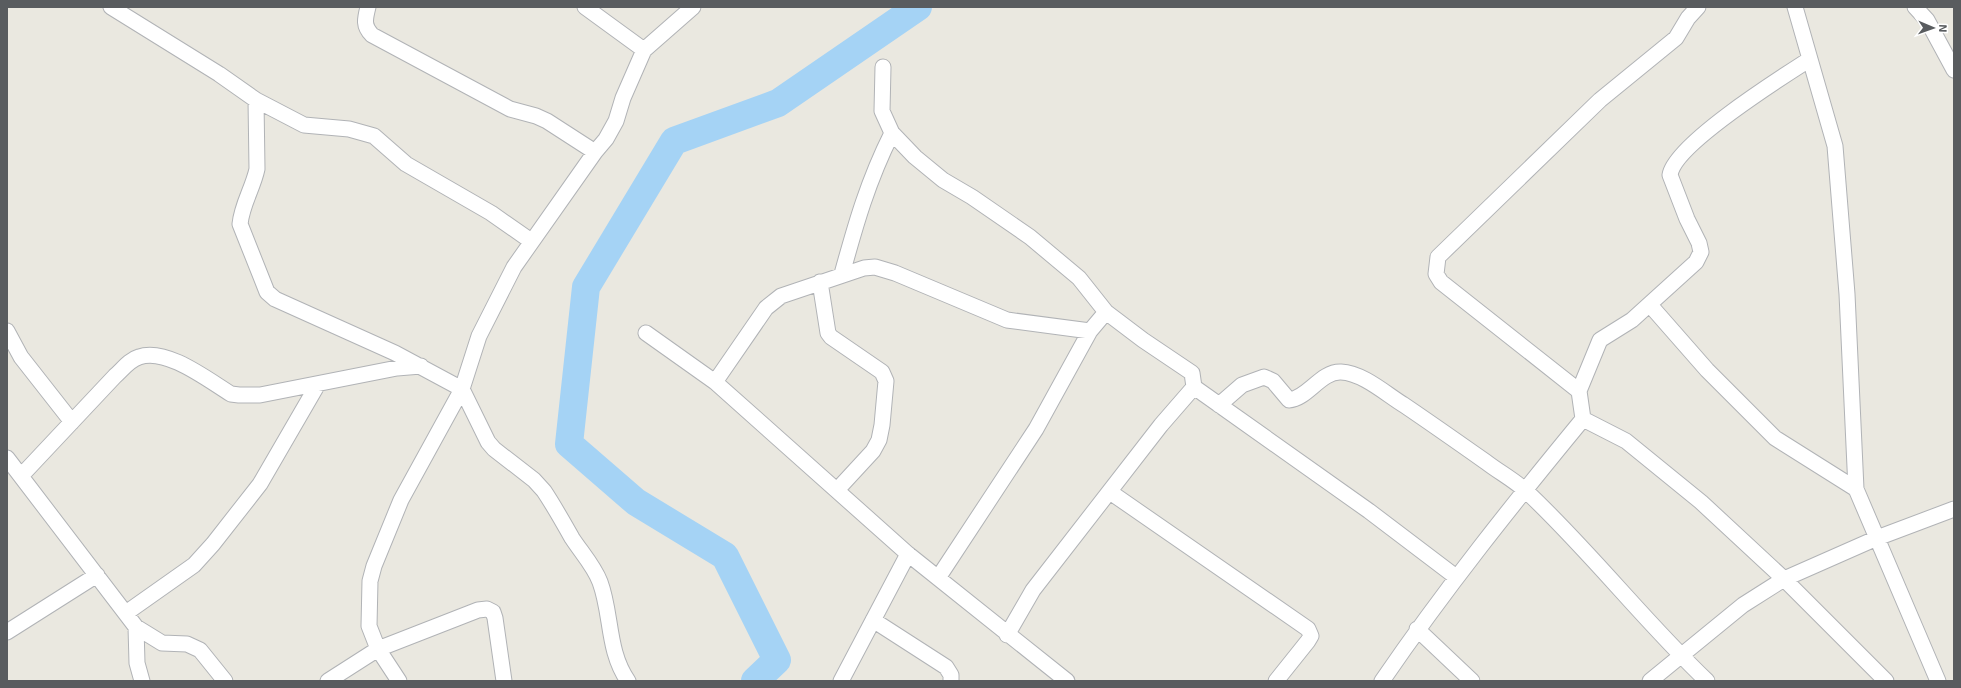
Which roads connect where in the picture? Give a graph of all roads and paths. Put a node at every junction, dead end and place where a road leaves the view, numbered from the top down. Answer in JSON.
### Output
{"nodes":[{"id":1,"x":111,"y":7,"type":"edge"},
{"id":2,"x":368,"y":7,"type":"edge"},
{"id":3,"x":585,"y":7,"type":"edge"},
{"id":4,"x":693,"y":7,"type":"edge"},
{"id":5,"x":1698,"y":7,"type":"edge"},
{"id":6,"x":1795,"y":7,"type":"edge"},
{"id":7,"x":1915,"y":7,"type":"edge"},
{"id":8,"x":644,"y":50,"type":"junction"},
{"id":9,"x":1810,"y":59,"type":"junction"},
{"id":10,"x":883,"y":67,"type":"dead end"},
{"id":11,"x":1954,"y":70,"type":"edge"},
{"id":12,"x":256,"y":100,"type":"junction"},
{"id":13,"x":892,"y":133,"type":"junction"},
{"id":14,"x":595,"y":152,"type":"junction"},
{"id":15,"x":531,"y":241,"type":"junction"},
{"id":16,"x":842,"y":274,"type":"junction"},
{"id":17,"x":820,"y":282,"type":"junction"},
{"id":18,"x":1650,"y":305,"type":"junction"},
{"id":19,"x":1106,"y":312,"type":"junction"},
{"id":20,"x":7,"y":331,"type":"edge"},
{"id":21,"x":1090,"y":332,"type":"junction"},
{"id":22,"x":646,"y":333,"type":"dead end"},
{"id":23,"x":421,"y":366,"type":"junction"},
{"id":24,"x":715,"y":382,"type":"junction"},
{"id":25,"x":318,"y":384,"type":"junction"},
{"id":26,"x":1194,"y":387,"type":"junction"},
{"id":27,"x":462,"y":389,"type":"junction"},
{"id":28,"x":1579,"y":391,"type":"junction"},
{"id":29,"x":1219,"y":406,"type":"junction"},
{"id":30,"x":1583,"y":419,"type":"junction"},
{"id":31,"x":72,"y":422,"type":"junction"},
{"id":32,"x":7,"y":458,"type":"edge"},
{"id":33,"x":21,"y":476,"type":"junction"},
{"id":34,"x":1856,"y":489,"type":"junction"},
{"id":35,"x":837,"y":490,"type":"junction"},
{"id":36,"x":1524,"y":490,"type":"junction"},
{"id":37,"x":1110,"y":492,"type":"junction"},
{"id":38,"x":1954,"y":509,"type":"edge"},
{"id":39,"x":1877,"y":538,"type":"junction"},
{"id":40,"x":908,"y":554,"type":"junction"},
{"id":41,"x":98,"y":575,"type":"junction"},
{"id":42,"x":1456,"y":576,"type":"junction"},
{"id":43,"x":938,"y":578,"type":"junction"},
{"id":44,"x":1784,"y":579,"type":"junction"},
{"id":45,"x":126,"y":613,"type":"junction"},
{"id":46,"x":873,"y":620,"type":"junction"},
{"id":47,"x":136,"y":627,"type":"junction"},
{"id":48,"x":1417,"y":629,"type":"junction"},
{"id":49,"x":7,"y":632,"type":"edge"},
{"id":50,"x":1007,"y":635,"type":"junction"},
{"id":51,"x":378,"y":649,"type":"junction"},
{"id":52,"x":1680,"y":655,"type":"junction"},
{"id":53,"x":142,"y":681,"type":"edge"},
{"id":54,"x":225,"y":681,"type":"edge"},
{"id":55,"x":328,"y":681,"type":"edge"},
{"id":56,"x":399,"y":681,"type":"edge"},
{"id":57,"x":504,"y":681,"type":"edge"},
{"id":58,"x":628,"y":681,"type":"edge"},
{"id":59,"x":841,"y":681,"type":"edge"},
{"id":60,"x":951,"y":681,"type":"edge"},
{"id":61,"x":1067,"y":681,"type":"edge"},
{"id":62,"x":1276,"y":681,"type":"edge"},
{"id":63,"x":1382,"y":681,"type":"edge"},
{"id":64,"x":1472,"y":681,"type":"edge"},
{"id":65,"x":1650,"y":681,"type":"edge"},
{"id":66,"x":1707,"y":681,"type":"edge"},
{"id":67,"x":1886,"y":681,"type":"edge"},
{"id":68,"x":1938,"y":681,"type":"edge"}],
"edges":[{"from":1,"to":12,"type":"street"},
{"from":2,"to":14,"type":"street"},
{"from":3,"to":8,"type":"street"},
{"from":4,"to":8,"type":"street"},
{"from":5,"to":28,"type":"street"},
{"from":6,"to":9,"type":"street"},
{"from":7,"to":11,"type":"street"},
{"from":8,"to":14,"type":"street"},
{"from":9,"to":18,"type":"street"},
{"from":9,"to":34,"type":"street"},
{"from":10,"to":13,"type":"street"},
{"from":12,"to":15,"type":"street"},
{"from":12,"to":23,"type":"street"},
{"from":13,"to":16,"type":"street"},
{"from":13,"to":19,"type":"street"},
{"from":14,"to":15,"type":"street"},
{"from":15,"to":27,"type":"street"},
{"from":16,"to":17,"type":"street"},
{"from":16,"to":21,"type":"street"},
{"from":17,"to":24,"type":"street"},
{"from":17,"to":35,"type":"street"},
{"from":18,"to":28,"type":"street"},
{"from":18,"to":34,"type":"street"},
{"from":19,"to":21,"type":"street"},
{"from":19,"to":26,"type":"street"},
{"from":20,"to":31,"type":"street"},
{"from":21,"to":43,"type":"street"},
{"from":22,"to":24,"type":"street"},
{"from":23,"to":25,"type":"street"},
{"from":23,"to":27,"type":"street"},
{"from":24,"to":35,"type":"street"},
{"from":25,"to":31,"type":"street"},
{"from":25,"to":45,"type":"street"},
{"from":26,"to":29,"type":"street"},
{"from":26,"to":37,"type":"street"},
{"from":27,"to":51,"type":"street"},
{"from":27,"to":58,"type":"street"},
{"from":28,"to":30,"type":"street"},
{"from":29,"to":36,"type":"street"},
{"from":29,"to":42,"type":"street"},
{"from":30,"to":36,"type":"street"},
{"from":30,"to":44,"type":"street"},
{"from":31,"to":33,"type":"street"},
{"from":32,"to":33,"type":"street"},
{"from":33,"to":41,"type":"street"},
{"from":34,"to":39,"type":"street"},
{"from":35,"to":40,"type":"street"},
{"from":36,"to":42,"type":"street"},
{"from":36,"to":52,"type":"street"},
{"from":37,"to":50,"type":"street"},
{"from":37,"to":62,"type":"street"},
{"from":38,"to":39,"type":"street"},
{"from":39,"to":44,"type":"street"},
{"from":39,"to":68,"type":"street"},
{"from":40,"to":43,"type":"street"},
{"from":40,"to":46,"type":"street"},
{"from":41,"to":45,"type":"street"},
{"from":41,"to":49,"type":"street"},
{"from":42,"to":48,"type":"street"},
{"from":43,"to":50,"type":"street"},
{"from":44,"to":52,"type":"street"},
{"from":44,"to":67,"type":"street"},
{"from":45,"to":47,"type":"street"},
{"from":46,"to":59,"type":"street"},
{"from":46,"to":60,"type":"street"},
{"from":47,"to":53,"type":"street"},
{"from":47,"to":54,"type":"street"},
{"from":48,"to":63,"type":"street"},
{"from":48,"to":64,"type":"street"},
{"from":50,"to":61,"type":"street"},
{"from":51,"to":55,"type":"street"},
{"from":51,"to":56,"type":"street"},
{"from":51,"to":57,"type":"street"},
{"from":52,"to":65,"type":"street"},
{"from":52,"to":66,"type":"street"}]}
